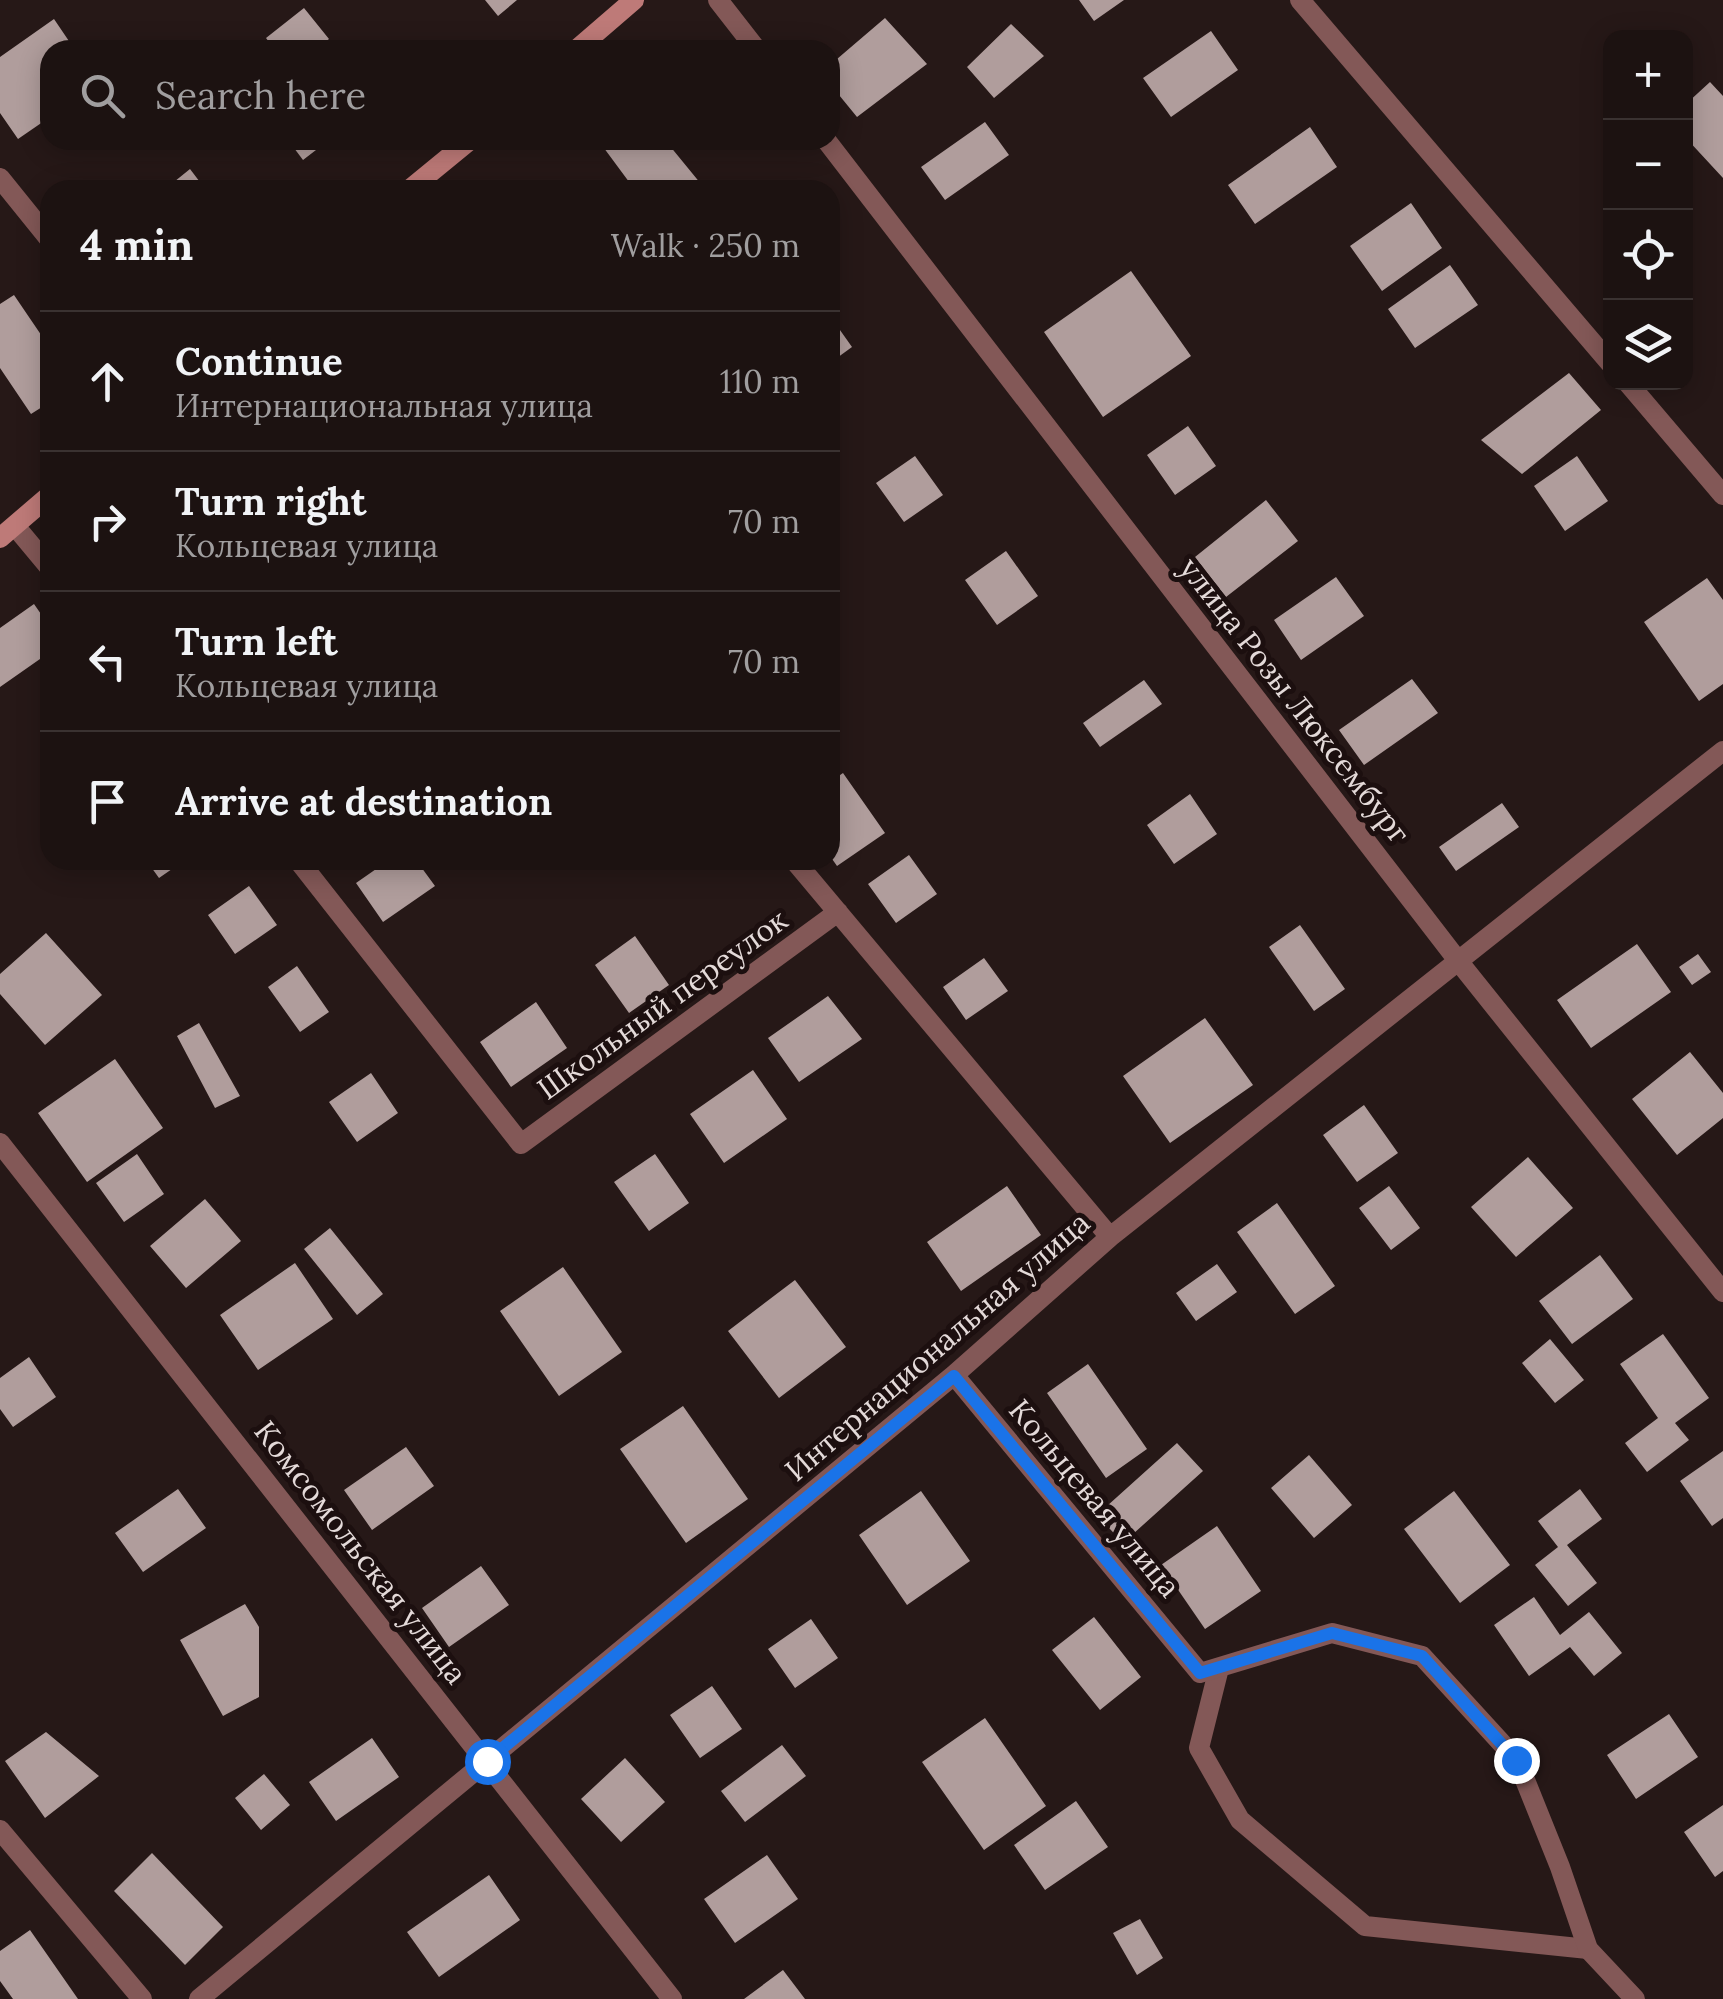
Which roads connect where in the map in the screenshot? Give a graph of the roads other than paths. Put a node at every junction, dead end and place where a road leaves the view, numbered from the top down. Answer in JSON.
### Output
{"nodes":[{"id":1,"x":634,"y":0,"type":"edge"},
{"id":2,"x":718,"y":0,"type":"edge"},
{"id":3,"x":1300,"y":0,"type":"edge"},
{"id":4,"x":588,"y":40,"type":"edge"},
{"id":5,"x":749,"y":40,"type":"edge"},
{"id":6,"x":458,"y":150,"type":"edge"},
{"id":7,"x":834,"y":150,"type":"edge"},
{"id":8,"x":0,"y":178,"type":"edge"},
{"id":9,"x":421,"y":180,"type":"edge"},
{"id":10,"x":40,"y":228,"type":"edge"},
{"id":11,"x":1603,"y":355,"type":"edge"},
{"id":12,"x":1634,"y":390,"type":"edge"},
{"id":13,"x":1723,"y":494,"type":"edge"},
{"id":14,"x":40,"y":504,"type":"edge"},
{"id":15,"x":7,"y":532,"type":"edge"},
{"id":16,"x":40,"y":560,"type":"edge"},
{"id":17,"x":1723,"y":750,"type":"edge"},
{"id":18,"x":306,"y":870,"type":"edge"},
{"id":19,"x":802,"y":870,"type":"edge"},
{"id":20,"x":838,"y":912,"type":"junction"},
{"id":21,"x":1459,"y":962,"type":"junction"},
{"id":22,"x":0,"y":1143,"type":"edge"},
{"id":23,"x":1110,"y":1237,"type":"junction"},
{"id":24,"x":1723,"y":1292,"type":"edge"},
{"id":25,"x":954,"y":1376,"type":"junction"},
{"id":26,"x":1219,"y":1668,"type":"junction"},
{"id":27,"x":487,"y":1761,"type":"junction"},
{"id":28,"x":0,"y":1830,"type":"edge"},
{"id":29,"x":1588,"y":1949,"type":"junction"},
{"id":30,"x":142,"y":1999,"type":"edge"},
{"id":31,"x":199,"y":1999,"type":"edge"},
{"id":32,"x":672,"y":1999,"type":"edge"},
{"id":33,"x":1636,"y":1999,"type":"edge"}],
"edges":[{"from":1,"to":4,"type":"street"},
{"from":2,"to":5,"type":"street"},
{"from":3,"to":11,"type":"street"},
{"from":6,"to":9,"type":"street"},
{"from":7,"to":21,"type":"street","name":"улица Розы Люксембург"},
{"from":8,"to":10,"type":"street"},
{"from":12,"to":13,"type":"street"},
{"from":14,"to":15,"type":"street"},
{"from":15,"to":16,"type":"street"},
{"from":17,"to":21,"type":"street","name":"Интернациональная улица"},
{"from":18,"to":20,"type":"street","name":"Школьный переулок"},
{"from":19,"to":20,"type":"street"},
{"from":20,"to":23,"type":"street"},
{"from":21,"to":23,"type":"street","name":"Интернациональная улица"},
{"from":21,"to":24,"type":"street","name":"улица Розы Люксембург"},
{"from":22,"to":27,"type":"street","name":"Комсомольская улица"},
{"from":23,"to":25,"type":"street","name":"Интернациональная улица"},
{"from":25,"to":26,"type":"street","name":"Кольцевая улица"},
{"from":25,"to":27,"type":"street","name":"Интернациональная улица"},
{"from":26,"to":29,"type":"street"},
{"from":26,"to":29,"type":"street"},
{"from":27,"to":31,"type":"street","name":"Интернациональная улица"},
{"from":27,"to":32,"type":"street","name":"Комсомольская улица"},
{"from":28,"to":30,"type":"street"},
{"from":29,"to":33,"type":"street"}]}
